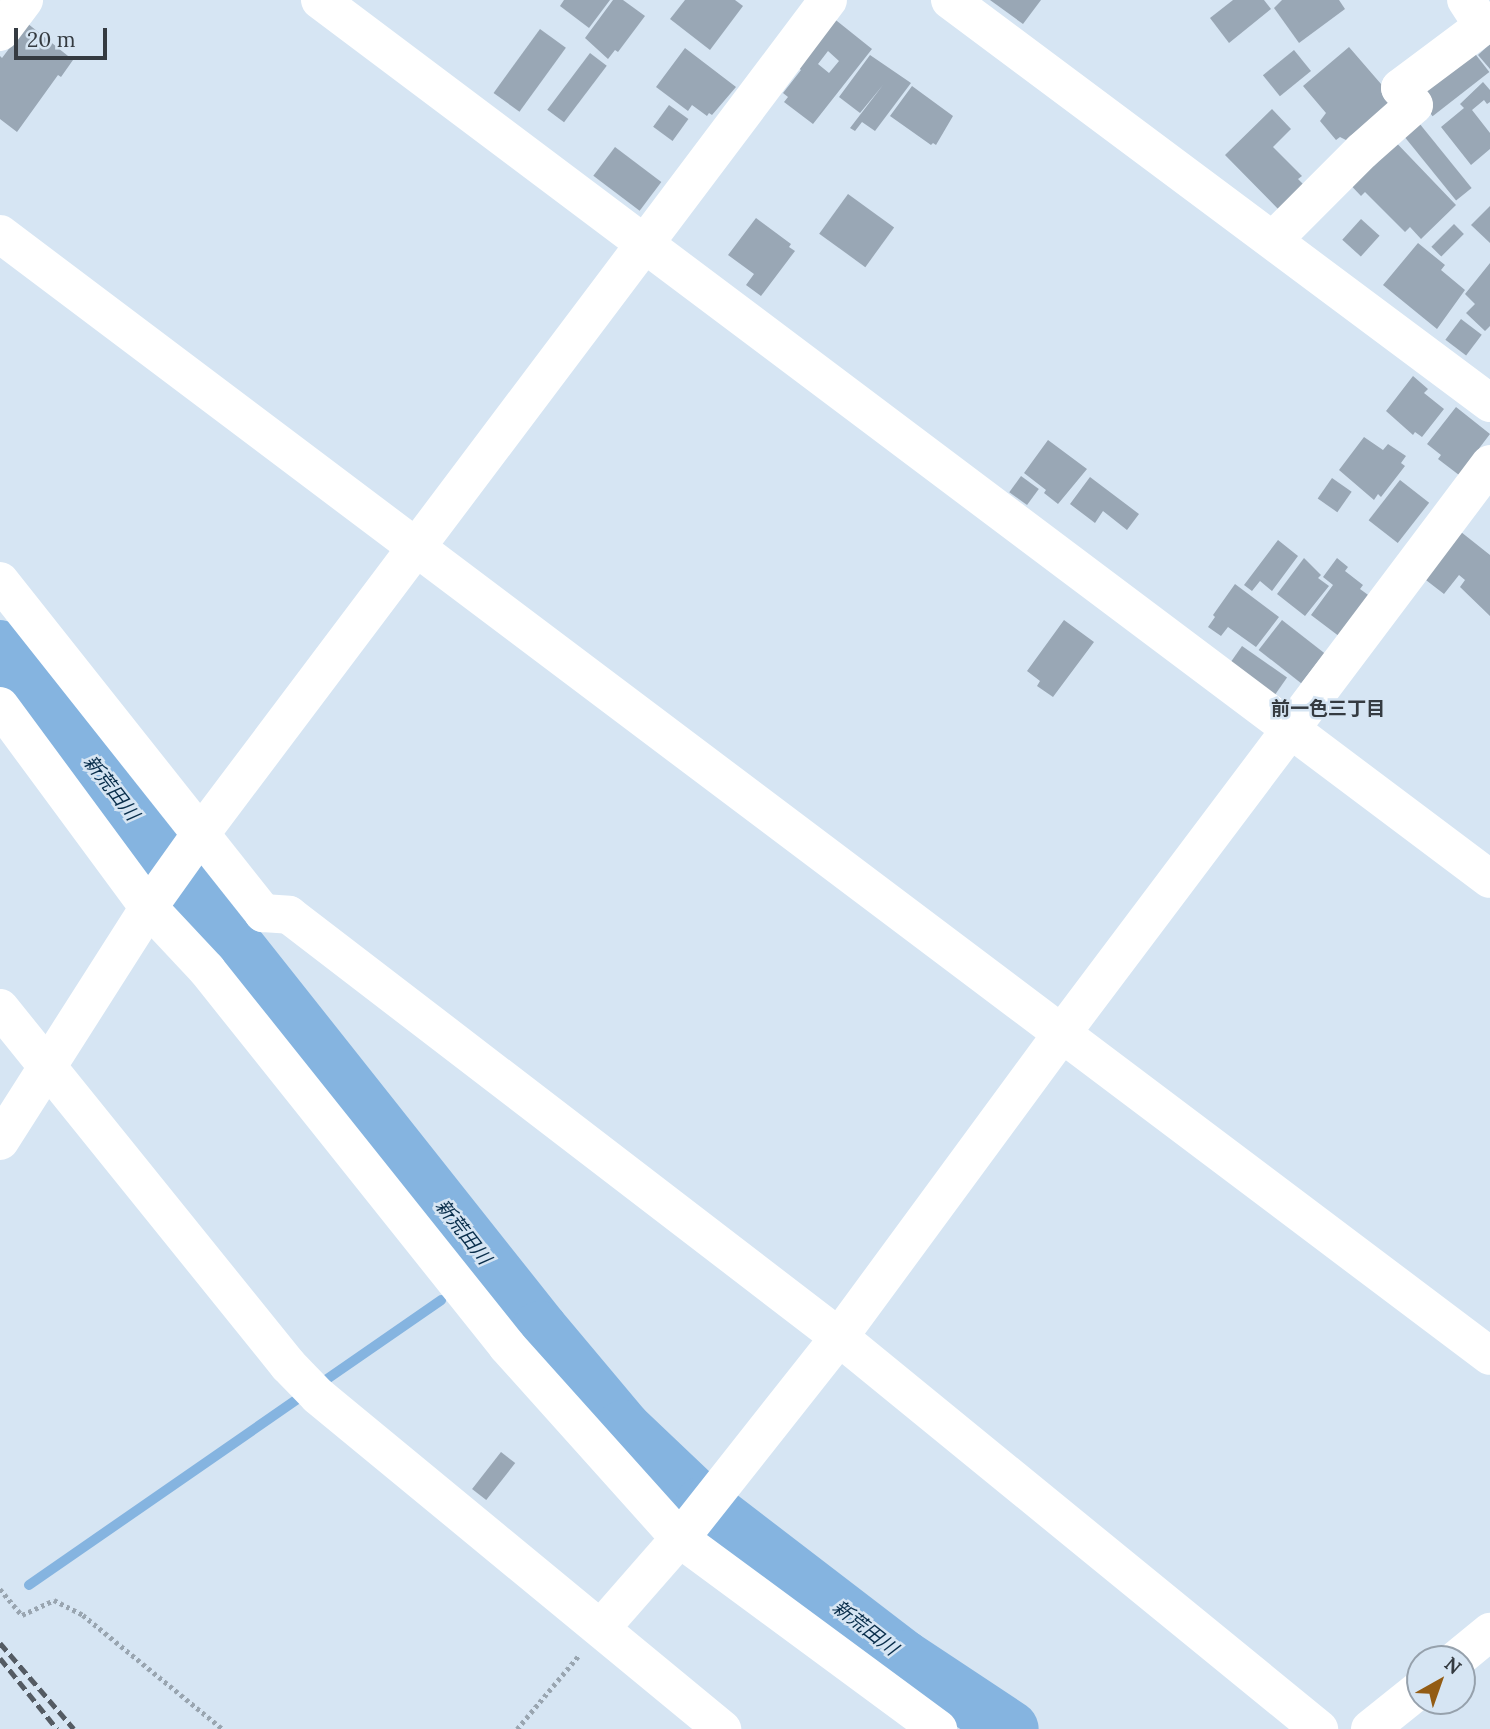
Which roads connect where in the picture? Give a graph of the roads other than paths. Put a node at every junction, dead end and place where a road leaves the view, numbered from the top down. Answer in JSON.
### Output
{"nodes":[{"id":1,"x":24,"y":0,"type":"edge"},
{"id":2,"x":320,"y":0,"type":"edge"},
{"id":3,"x":828,"y":0,"type":"edge"},
{"id":4,"x":950,"y":0,"type":"edge"},
{"id":5,"x":1466,"y":0,"type":"edge"},
{"id":6,"x":0,"y":32,"type":"edge"},
{"id":7,"x":0,"y":234,"type":"edge"},
{"id":8,"x":1273,"y":240,"type":"junction"},
{"id":9,"x":643,"y":242,"type":"junction"},
{"id":10,"x":1490,"y":403,"type":"edge"},
{"id":11,"x":1490,"y":464,"type":"edge"},
{"id":12,"x":415,"y":549,"type":"junction"},
{"id":13,"x":0,"y":581,"type":"edge"},
{"id":14,"x":0,"y":706,"type":"edge"},
{"id":15,"x":1292,"y":729,"type":"junction"},
{"id":16,"x":199,"y":836,"type":"junction"},
{"id":17,"x":1490,"y":880,"type":"edge"},
{"id":18,"x":152,"y":903,"type":"junction"},
{"id":19,"x":0,"y":1008,"type":"edge"},
{"id":20,"x":1062,"y":1033,"type":"junction"},
{"id":21,"x":47,"y":1067,"type":"junction"},
{"id":22,"x":0,"y":1141,"type":"edge"},
{"id":23,"x":839,"y":1337,"type":"junction"},
{"id":24,"x":1490,"y":1356,"type":"edge"},
{"id":25,"x":682,"y":1534,"type":"junction"},
{"id":26,"x":602,"y":1627,"type":"junction"},
{"id":27,"x":1490,"y":1632,"type":"edge"},
{"id":28,"x":1474,"y":1645,"type":"edge"},
{"id":29,"x":1406,"y":1700,"type":"edge"},
{"id":30,"x":722,"y":1729,"type":"edge"},
{"id":31,"x":939,"y":1729,"type":"edge"},
{"id":32,"x":1319,"y":1729,"type":"edge"},
{"id":33,"x":1370,"y":1729,"type":"edge"}],
"edges":[{"from":1,"to":6,"type":"street"},
{"from":2,"to":9,"type":"street"},
{"from":3,"to":9,"type":"street"},
{"from":4,"to":8,"type":"street"},
{"from":5,"to":8,"type":"street"},
{"from":7,"to":12,"type":"street"},
{"from":8,"to":10,"type":"street"},
{"from":9,"to":12,"type":"street"},
{"from":9,"to":15,"type":"street"},
{"from":11,"to":15,"type":"street"},
{"from":12,"to":16,"type":"street"},
{"from":12,"to":20,"type":"street"},
{"from":13,"to":16,"type":"street"},
{"from":14,"to":18,"type":"street"},
{"from":15,"to":17,"type":"street"},
{"from":15,"to":20,"type":"street"},
{"from":16,"to":18,"type":"street"},
{"from":16,"to":23,"type":"street"},
{"from":18,"to":21,"type":"street"},
{"from":18,"to":25,"type":"street"},
{"from":19,"to":21,"type":"street"},
{"from":20,"to":23,"type":"street"},
{"from":20,"to":24,"type":"street"},
{"from":21,"to":22,"type":"street"},
{"from":21,"to":26,"type":"street"},
{"from":23,"to":25,"type":"street"},
{"from":23,"to":32,"type":"street"},
{"from":25,"to":26,"type":"street"},
{"from":25,"to":31,"type":"street"},
{"from":26,"to":30,"type":"street"},
{"from":27,"to":28,"type":"street"},
{"from":29,"to":33,"type":"street"}]}
